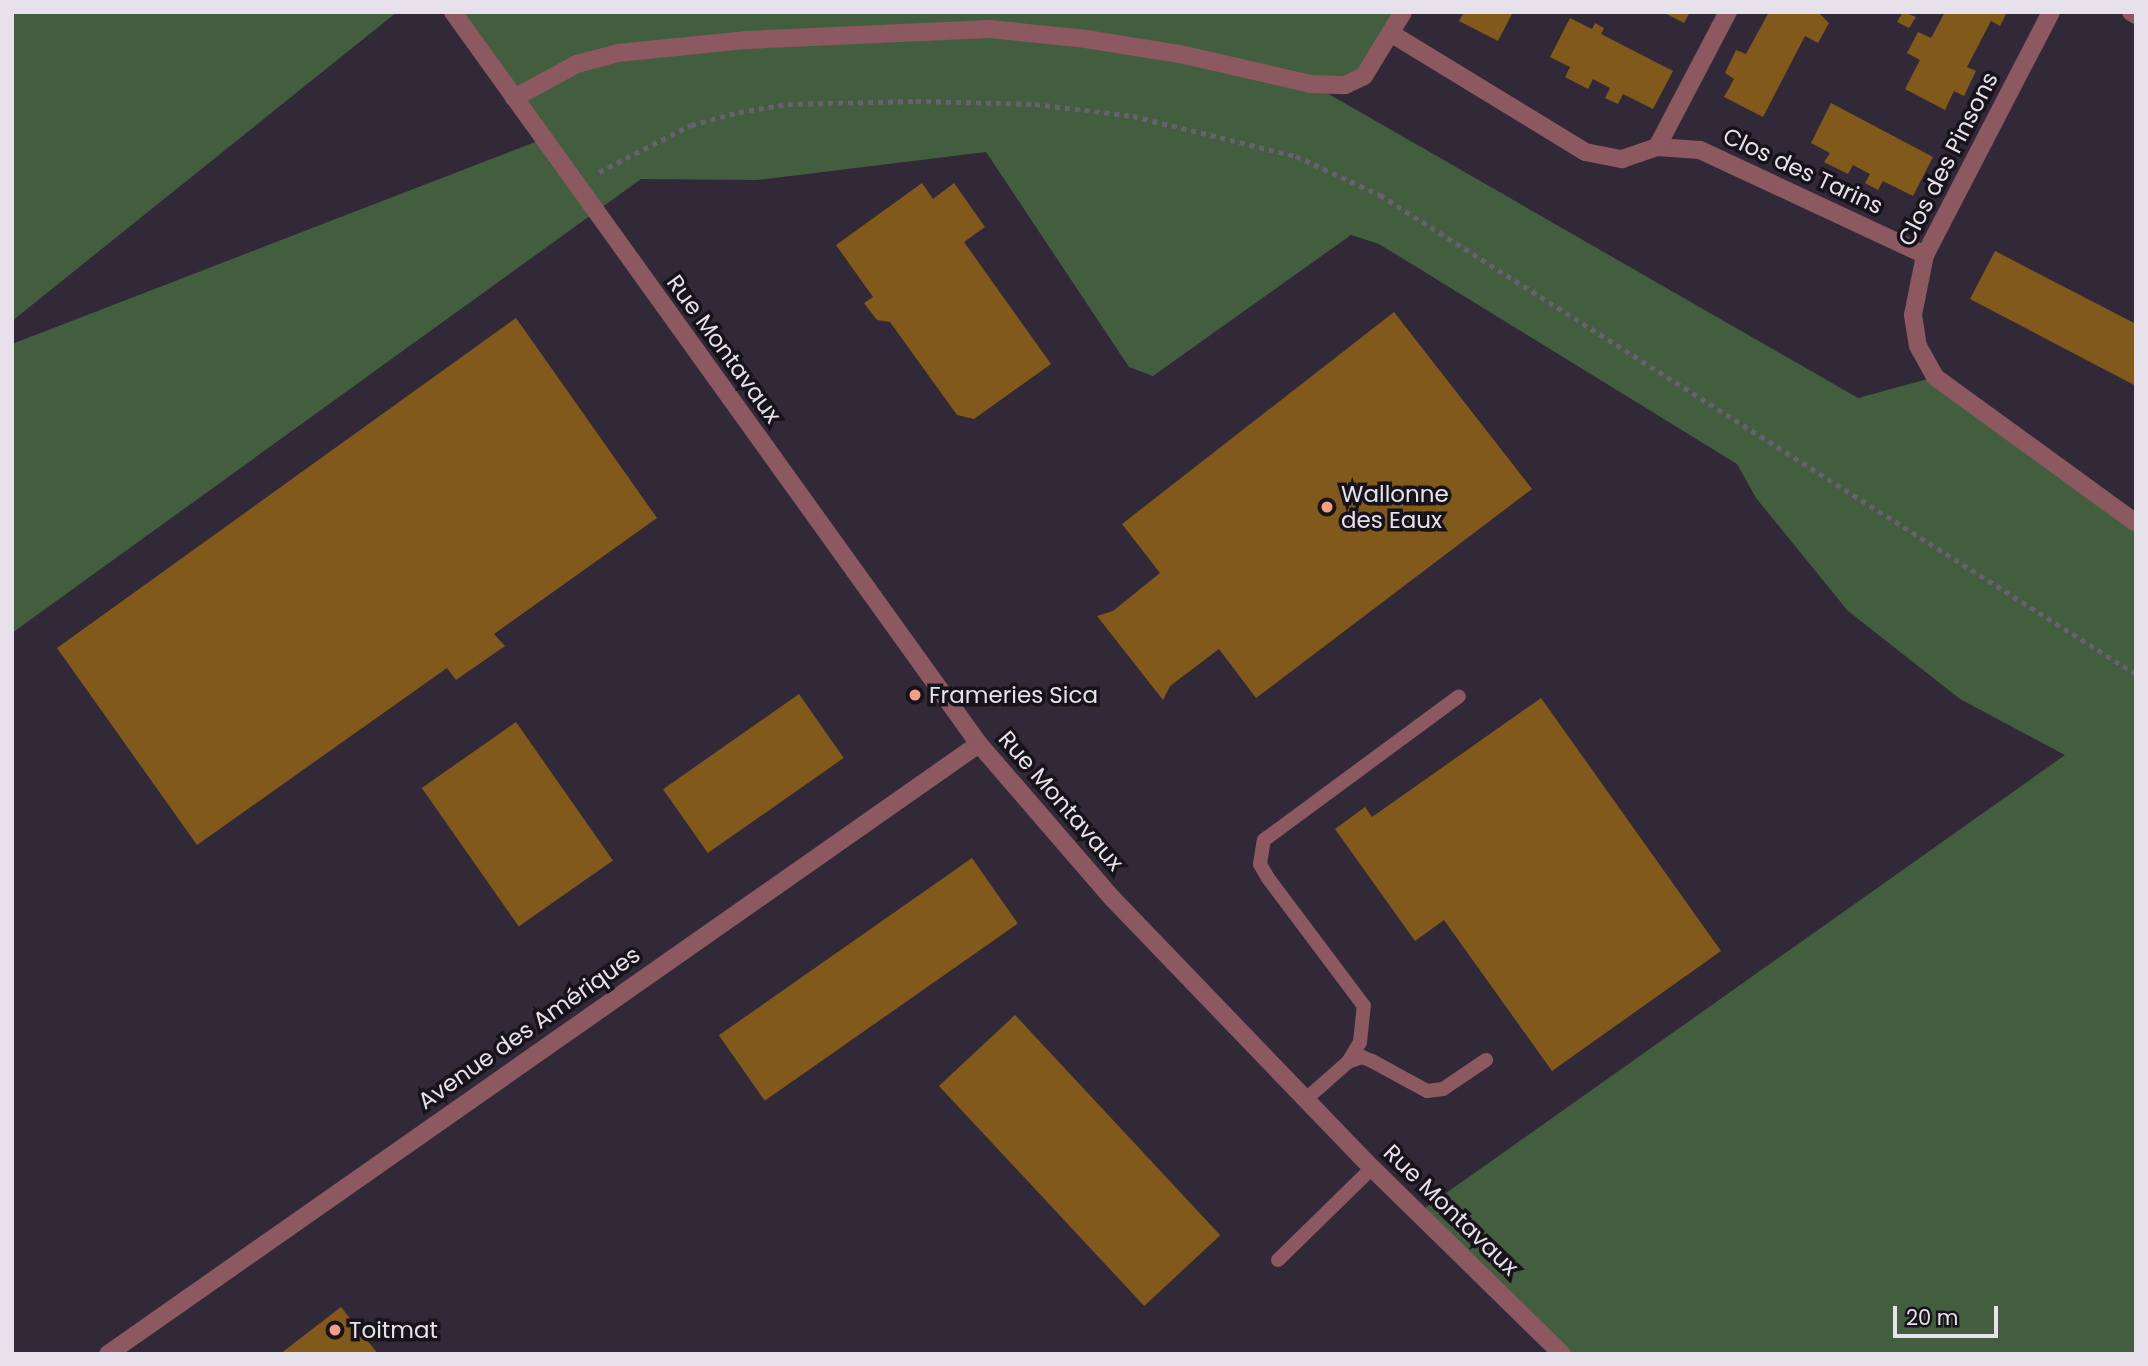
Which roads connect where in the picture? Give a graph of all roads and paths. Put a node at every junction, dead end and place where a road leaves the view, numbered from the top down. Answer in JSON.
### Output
{"nodes":[{"id":1,"x":453,"y":12,"type":"edge"},
{"id":2,"x":1403,"y":12,"type":"edge"},
{"id":3,"x":1727,"y":12,"type":"edge"},
{"id":4,"x":2051,"y":12,"type":"edge"},
{"id":5,"x":1392,"y":34,"type":"junction"},
{"id":6,"x":514,"y":97,"type":"junction"},
{"id":7,"x":1657,"y":147,"type":"junction"},
{"id":8,"x":576,"y":184,"type":"junction"},
{"id":9,"x":1925,"y":255,"type":"junction"},
{"id":10,"x":2136,"y":523,"type":"edge"},
{"id":11,"x":2136,"y":674,"type":"edge"},
{"id":12,"x":1459,"y":696,"type":"dead end"},
{"id":13,"x":979,"y":744,"type":"junction"},
{"id":14,"x":1486,"y":1060,"type":"dead end"},
{"id":15,"x":1348,"y":1062,"type":"junction"},
{"id":16,"x":1306,"y":1099,"type":"junction"},
{"id":17,"x":1372,"y":1168,"type":"junction"},
{"id":18,"x":1278,"y":1260,"type":"dead end"},
{"id":19,"x":108,"y":1354,"type":"edge"},
{"id":20,"x":1562,"y":1354,"type":"edge"}],
"edges":[{"from":1,"to":6,"type":"street","name":"Rue Montavaux"},
{"from":2,"to":5,"type":"street"},
{"from":3,"to":7,"type":"street"},
{"from":4,"to":9,"type":"street","name":"Clos des Pinsons"},
{"from":5,"to":6,"type":"street"},
{"from":5,"to":7,"type":"street","name":"Clos des Tarins"},
{"from":6,"to":8,"type":"street","name":"Rue Montavaux"},
{"from":7,"to":9,"type":"street","name":"Clos des Tarins"},
{"from":8,"to":11,"type":"path"},
{"from":8,"to":13,"type":"street","name":"Rue Montavaux"},
{"from":9,"to":10,"type":"street","name":"Clos des Pinsons"},
{"from":12,"to":15,"type":"lane"},
{"from":13,"to":16,"type":"street","name":"Rue Montavaux"},
{"from":13,"to":19,"type":"street","name":"Avenue des Amériques"},
{"from":14,"to":15,"type":"lane"},
{"from":15,"to":16,"type":"lane"},
{"from":16,"to":17,"type":"street","name":"Rue Montavaux"},
{"from":17,"to":18,"type":"lane"},
{"from":17,"to":20,"type":"street","name":"Rue Montavaux"}]}
